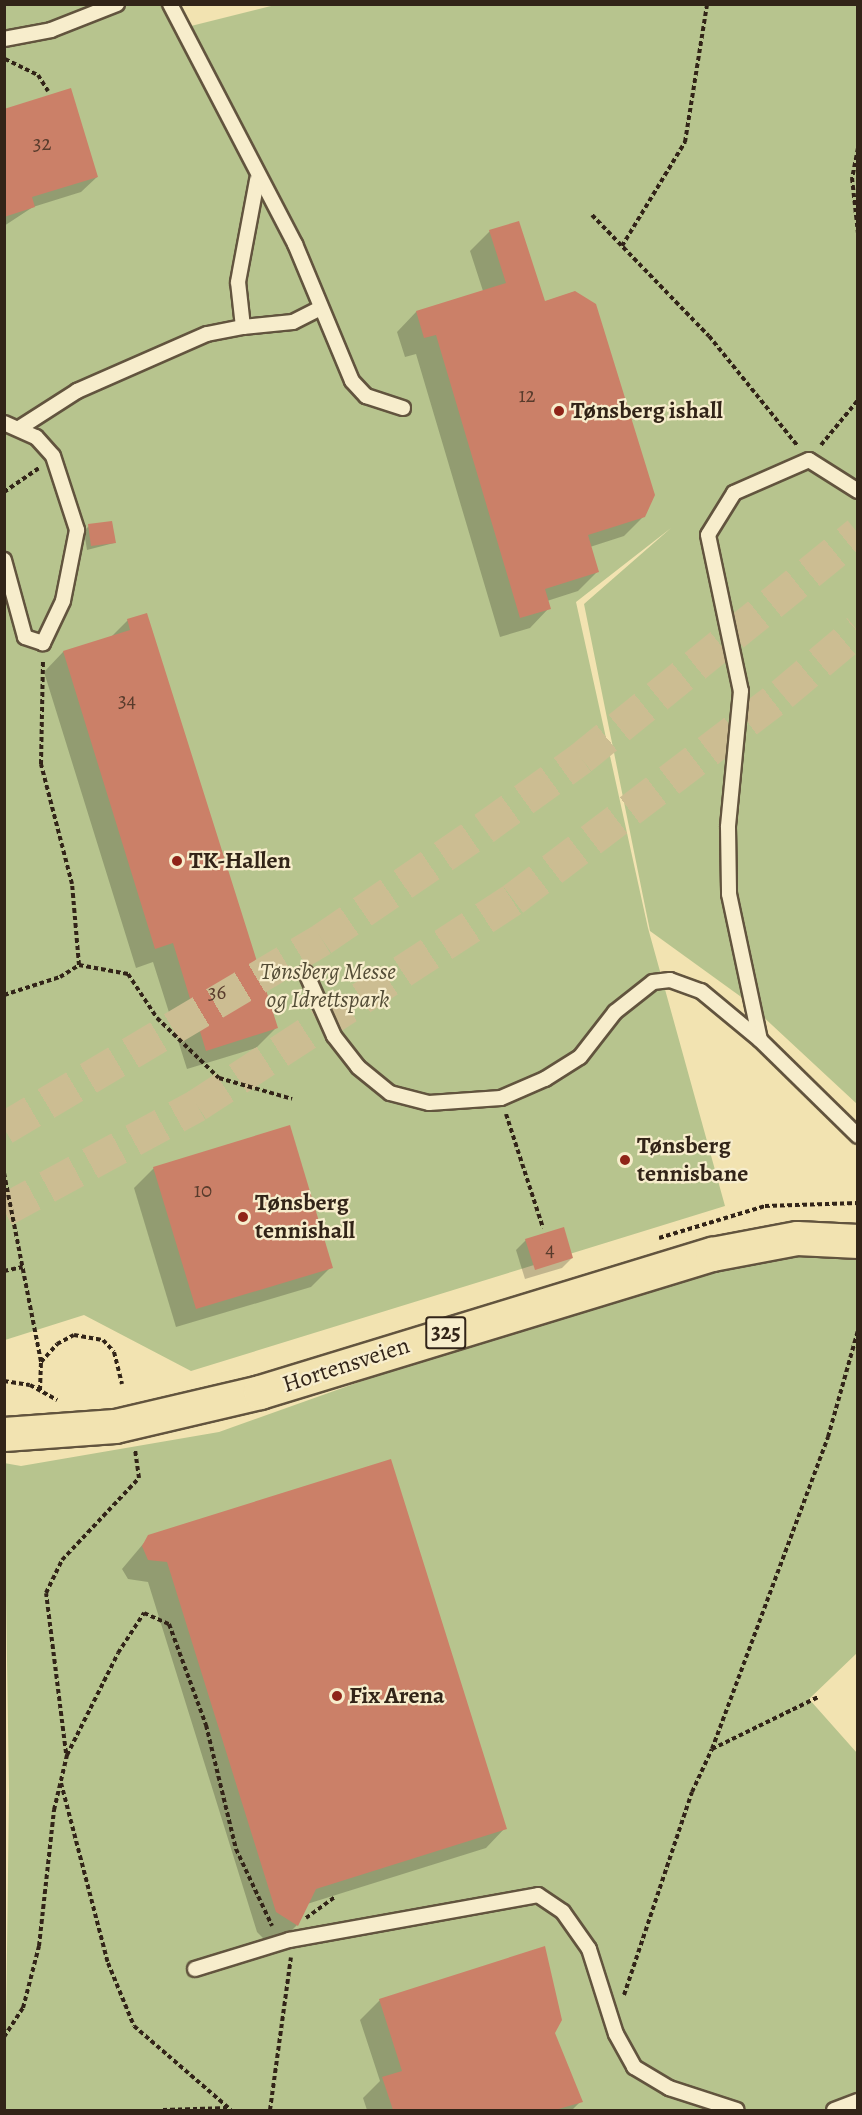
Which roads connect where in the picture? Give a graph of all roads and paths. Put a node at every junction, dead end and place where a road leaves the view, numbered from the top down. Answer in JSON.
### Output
{"nodes":[{"id":1,"x":117,"y":4,"type":"edge"},
{"id":2,"x":170,"y":4,"type":"edge"},
{"id":3,"x":706,"y":4,"type":"edge"},
{"id":4,"x":4,"y":39,"type":"edge"},
{"id":5,"x":4,"y":59,"type":"edge"},
{"id":6,"x":48,"y":91,"type":"dead end"},
{"id":7,"x":858,"y":148,"type":"edge"},
{"id":8,"x":257,"y":180,"type":"junction"},
{"id":9,"x":592,"y":215,"type":"dead end"},
{"id":10,"x":858,"y":233,"type":"edge"},
{"id":11,"x":622,"y":246,"type":"junction"},
{"id":12,"x":321,"y":308,"type":"junction"},
{"id":13,"x":243,"y":327,"type":"junction"},
{"id":14,"x":858,"y":400,"type":"edge"},
{"id":15,"x":403,"y":408,"type":"dead end"},
{"id":16,"x":4,"y":423,"type":"edge"},
{"id":17,"x":21,"y":427,"type":"junction"},
{"id":18,"x":53,"y":456,"type":"junction"},
{"id":19,"x":809,"y":460,"type":"junction"},
{"id":20,"x":858,"y":491,"type":"edge"},
{"id":21,"x":4,"y":492,"type":"edge"},
{"id":22,"x":4,"y":560,"type":"edge"},
{"id":23,"x":43,"y":643,"type":"junction"},
{"id":24,"x":79,"y":965,"type":"junction"},
{"id":25,"x":306,"y":973,"type":"dead end"},
{"id":26,"x":4,"y":995,"type":"edge"},
{"id":27,"x":760,"y":1040,"type":"junction"},
{"id":28,"x":501,"y":1098,"type":"junction"},
{"id":29,"x":292,"y":1099,"type":"dead end"},
{"id":30,"x":858,"y":1136,"type":"edge"},
{"id":31,"x":4,"y":1173,"type":"edge"},
{"id":32,"x":543,"y":1228,"type":"dead end"},
{"id":33,"x":858,"y":1241,"type":"edge"},
{"id":34,"x":23,"y":1267,"type":"junction"},
{"id":35,"x":4,"y":1271,"type":"edge"},
{"id":36,"x":858,"y":1330,"type":"edge"},
{"id":37,"x":41,"y":1362,"type":"junction"},
{"id":38,"x":4,"y":1381,"type":"edge"},
{"id":39,"x":122,"y":1384,"type":"dead end"},
{"id":40,"x":4,"y":1434,"type":"edge"},
{"id":41,"x":135,"y":1448,"type":"dead end"},
{"id":42,"x":818,"y":1697,"type":"dead end"},
{"id":43,"x":712,"y":1749,"type":"junction"},
{"id":44,"x":67,"y":1757,"type":"junction"},
{"id":45,"x":60,"y":1780,"type":"junction"},
{"id":46,"x":290,"y":1940,"type":"junction"},
{"id":47,"x":195,"y":1970,"type":"dead end"},
{"id":48,"x":616,"y":2034,"type":"junction"},
{"id":49,"x":4,"y":2037,"type":"edge"},
{"id":50,"x":858,"y":2101,"type":"edge"},
{"id":51,"x":230,"y":2109,"type":"edge"},
{"id":52,"x":163,"y":2110,"type":"edge"},
{"id":53,"x":270,"y":2110,"type":"edge"},
{"id":54,"x":737,"y":2110,"type":"edge"},
{"id":55,"x":834,"y":2110,"type":"edge"}],
"edges":[{"from":1,"to":4,"type":"lane"},
{"from":2,"to":8,"type":"lane"},
{"from":3,"to":11,"type":"path"},
{"from":5,"to":6,"type":"path"},
{"from":7,"to":10,"type":"path"},
{"from":8,"to":12,"type":"lane"},
{"from":8,"to":13,"type":"lane"},
{"from":9,"to":11,"type":"path"},
{"from":11,"to":19,"type":"path"},
{"from":12,"to":13,"type":"lane"},
{"from":12,"to":15,"type":"lane"},
{"from":13,"to":17,"type":"lane"},
{"from":14,"to":19,"type":"path"},
{"from":16,"to":17,"type":"lane"},
{"from":17,"to":18,"type":"lane"},
{"from":18,"to":21,"type":"path"},
{"from":18,"to":23,"type":"lane"},
{"from":19,"to":20,"type":"lane"},
{"from":19,"to":27,"type":"lane"},
{"from":22,"to":23,"type":"lane"},
{"from":23,"to":24,"type":"path"},
{"from":24,"to":26,"type":"path"},
{"from":24,"to":29,"type":"path"},
{"from":25,"to":28,"type":"lane"},
{"from":27,"to":28,"type":"lane"},
{"from":27,"to":30,"type":"lane"},
{"from":28,"to":32,"type":"path"},
{"from":31,"to":34,"type":"path"},
{"from":33,"to":40,"type":"main road","name":"Hortensveien","number":"325"},
{"from":34,"to":35,"type":"path"},
{"from":34,"to":37,"type":"path"},
{"from":36,"to":43,"type":"path"},
{"from":37,"to":38,"type":"path"},
{"from":37,"to":39,"type":"path"},
{"from":41,"to":44,"type":"path"},
{"from":42,"to":43,"type":"path"},
{"from":43,"to":48,"type":"path"},
{"from":44,"to":45,"type":"path"},
{"from":44,"to":46,"type":"path"},
{"from":45,"to":49,"type":"path"},
{"from":45,"to":51,"type":"path"},
{"from":46,"to":47,"type":"lane"},
{"from":46,"to":48,"type":"lane"},
{"from":46,"to":53,"type":"path"},
{"from":48,"to":54,"type":"lane"},
{"from":50,"to":55,"type":"lane"},
{"from":51,"to":52,"type":"path"}]}
